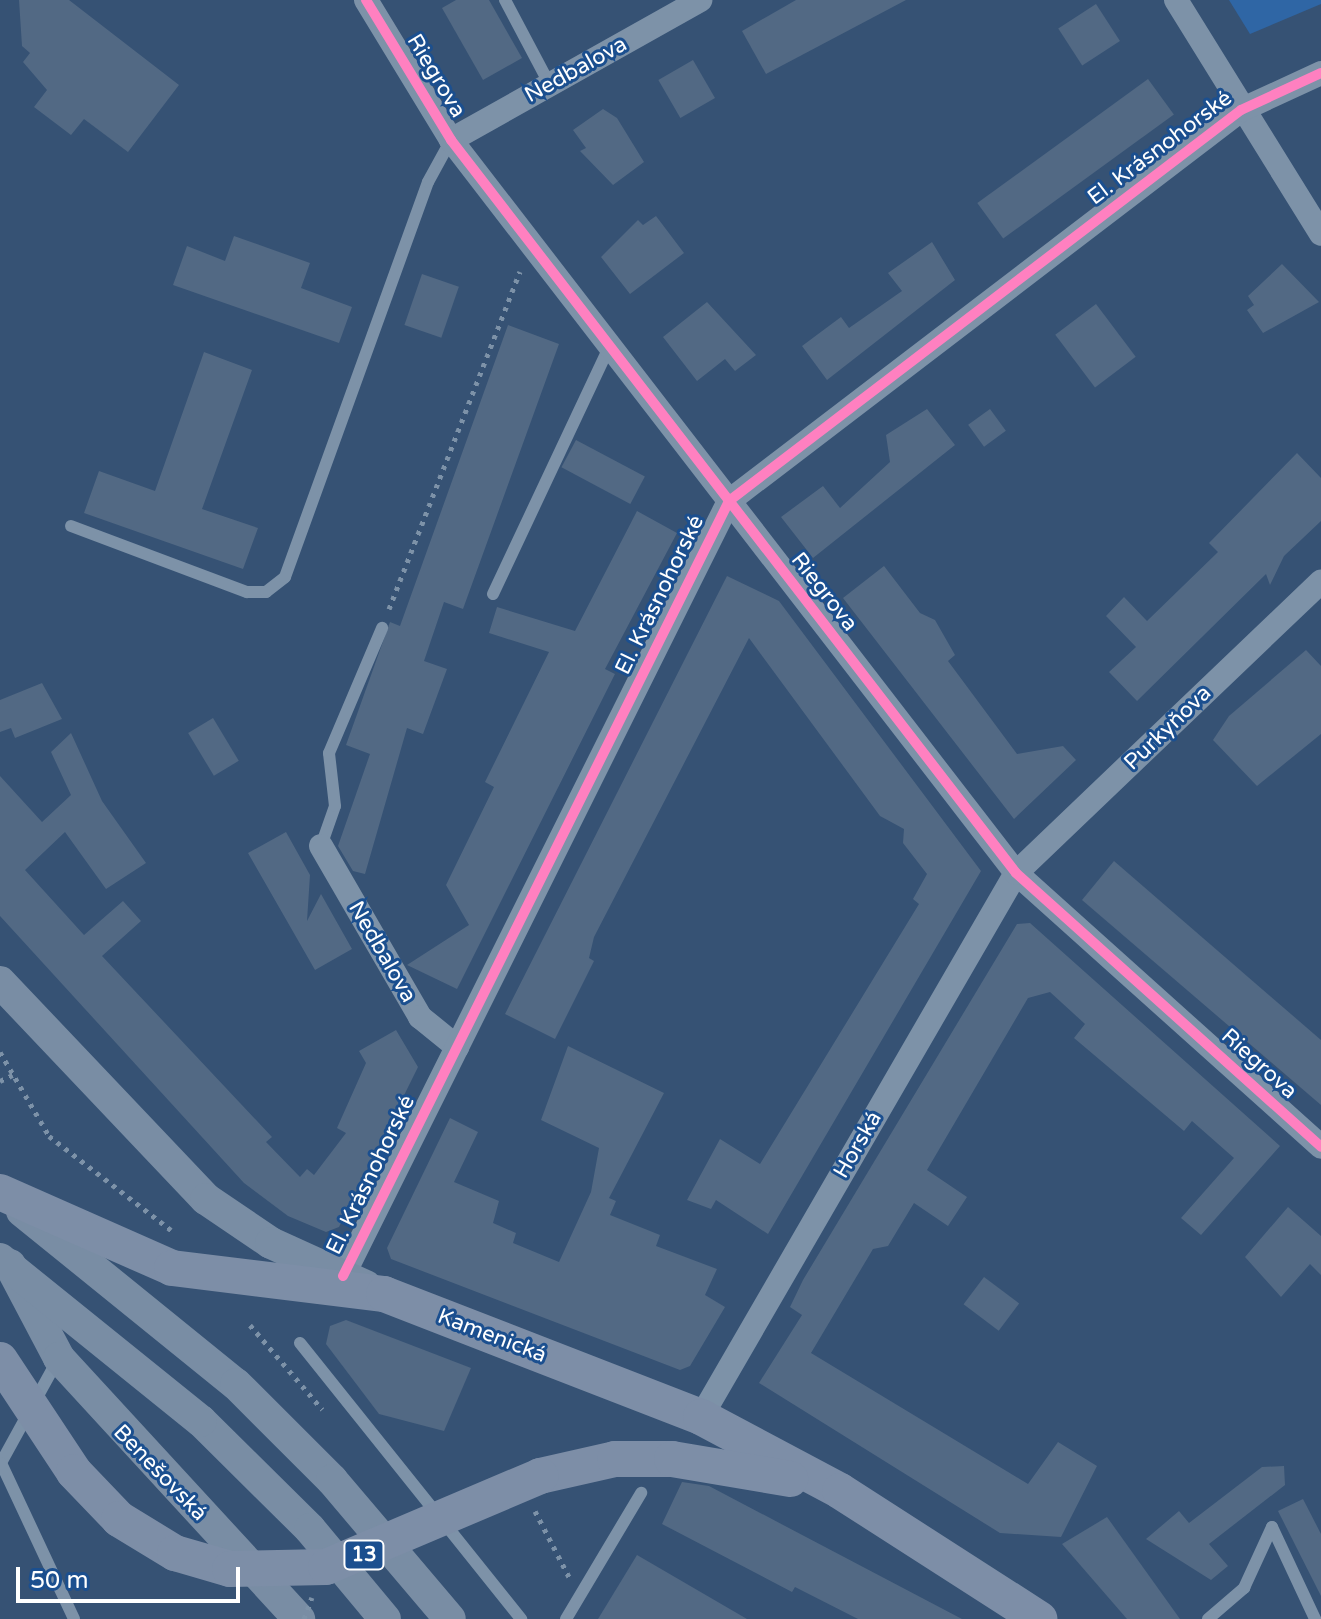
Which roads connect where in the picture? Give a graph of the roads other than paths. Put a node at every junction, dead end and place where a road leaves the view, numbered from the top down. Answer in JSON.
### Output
{"nodes":[{"id":1,"x":366,"y":0,"type":"edge"},
{"id":2,"x":505,"y":0,"type":"edge"},
{"id":3,"x":1176,"y":0,"type":"edge"},
{"id":4,"x":690,"y":3,"type":"edge"},
{"id":5,"x":1321,"y":73,"type":"edge"},
{"id":6,"x":550,"y":85,"type":"junction"},
{"id":7,"x":1241,"y":110,"type":"junction"},
{"id":8,"x":451,"y":140,"type":"junction"},
{"id":9,"x":1321,"y":234,"type":"edge"},
{"id":10,"x":609,"y":348,"type":"junction"},
{"id":11,"x":729,"y":501,"type":"junction"},
{"id":12,"x":71,"y":526,"type":"dead end"},
{"id":13,"x":1321,"y":582,"type":"edge"},
{"id":14,"x":493,"y":594,"type":"dead end"},
{"id":15,"x":382,"y":628,"type":"road end"},
{"id":16,"x":321,"y":846,"type":"joint"},
{"id":17,"x":1016,"y":873,"type":"junction"},
{"id":18,"x":0,"y":982,"type":"edge"},
{"id":19,"x":457,"y":1047,"type":"junction"},
{"id":20,"x":1321,"y":1147,"type":"edge"},
{"id":21,"x":0,"y":1194,"type":"edge"},
{"id":22,"x":0,"y":1244,"type":"edge"},
{"id":23,"x":0,"y":1259,"type":"edge"},
{"id":24,"x":343,"y":1276,"type":"junction"},
{"id":25,"x":384,"y":1294,"type":"junction"},
{"id":26,"x":300,"y":1343,"type":"dead end"},
{"id":27,"x":59,"y":1358,"type":"junction"},
{"id":28,"x":0,"y":1360,"type":"edge"},
{"id":29,"x":701,"y":1417,"type":"junction"},
{"id":30,"x":840,"y":1491,"type":"junction"},
{"id":31,"x":641,"y":1493,"type":"dead end"},
{"id":32,"x":74,"y":1619,"type":"edge"},
{"id":33,"x":299,"y":1619,"type":"edge"},
{"id":34,"x":385,"y":1619,"type":"edge"},
{"id":35,"x":450,"y":1619,"type":"edge"},
{"id":36,"x":521,"y":1619,"type":"edge"},
{"id":37,"x":566,"y":1619,"type":"edge"},
{"id":38,"x":1039,"y":1619,"type":"edge"},
{"id":39,"x":1208,"y":1619,"type":"edge"},
{"id":40,"x":1315,"y":1619,"type":"edge"}],
"edges":[{"from":1,"to":8,"type":"street","name":"Riegrova"},
{"from":2,"to":6,"type":"lane"},
{"from":3,"to":7,"type":"street"},
{"from":4,"to":6,"type":"street","name":"Nedbalova"},
{"from":5,"to":7,"type":"street","name":"El. Krásnohorské"},
{"from":6,"to":8,"type":"street","name":"Nedbalova"},
{"from":7,"to":9,"type":"street"},
{"from":7,"to":11,"type":"street","name":"El. Krásnohorské"},
{"from":8,"to":10,"type":"street","name":"Riegrova"},
{"from":8,"to":12,"type":"lane"},
{"from":10,"to":11,"type":"street","name":"Riegrova"},
{"from":10,"to":14,"type":"lane"},
{"from":11,"to":17,"type":"street","name":"Riegrova"},
{"from":11,"to":19,"type":"street","name":"El. Krásnohorské"},
{"from":13,"to":17,"type":"street","name":"Purkyňova"},
{"from":15,"to":16,"type":"lane"},
{"from":16,"to":19,"type":"street","name":"Nedbalova"},
{"from":17,"to":20,"type":"street","name":"Riegrova"},
{"from":17,"to":29,"type":"street","name":"Horská"},
{"from":18,"to":24,"type":"main road","name":"Kamenická"},
{"from":19,"to":24,"type":"street","name":"El. Krásnohorské"},
{"from":21,"to":25,"type":"main road","number":"13"},
{"from":21,"to":35,"type":"main road"},
{"from":22,"to":27,"type":"main road","name":"Benešovská"},
{"from":23,"to":34,"type":"main road","bridge":true},
{"from":24,"to":25,"type":"main road","name":"Kamenická"},
{"from":25,"to":29,"type":"main road","name":"Kamenická","number":"13"},
{"from":26,"to":36,"type":"lane"},
{"from":27,"to":32,"type":"lane"},
{"from":27,"to":33,"type":"main road","name":"Benešovská"},
{"from":28,"to":30,"type":"main road","number":"13","bridge":true},
{"from":29,"to":30,"type":"main road","name":"Kamenická","number":"13"},
{"from":30,"to":38,"type":"main road","name":"Kamenická","number":"13"},
{"from":31,"to":37,"type":"lane"},
{"from":39,"to":40,"type":"lane"}]}
